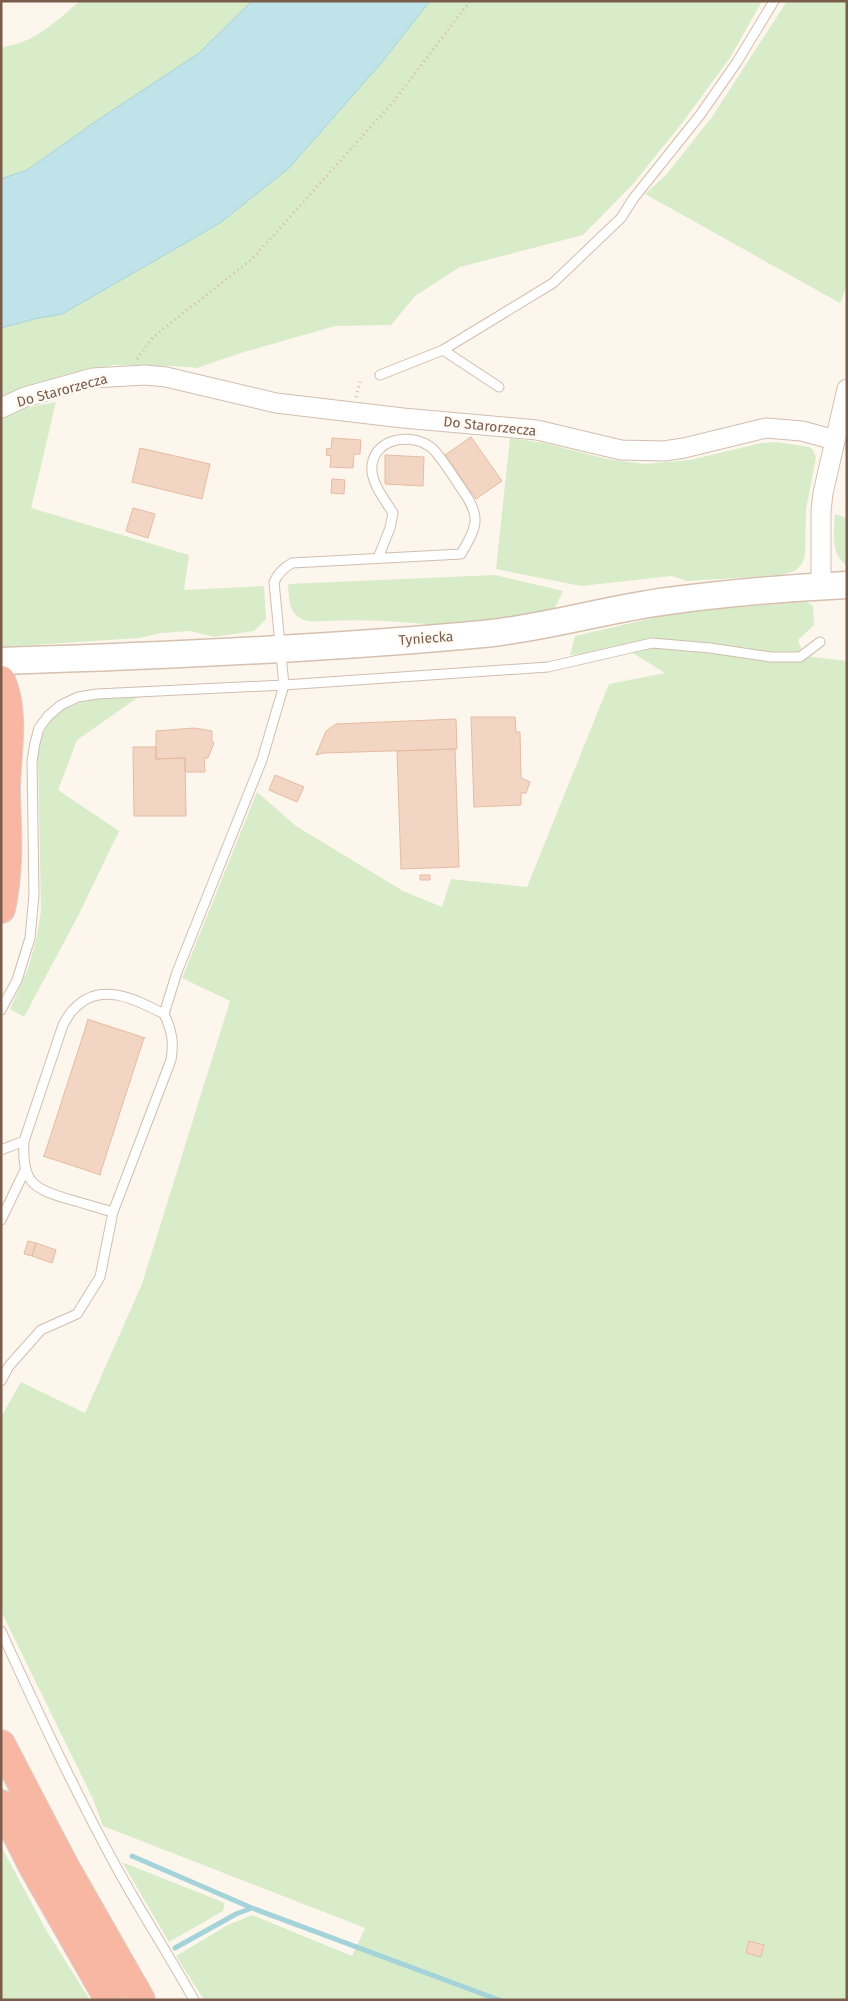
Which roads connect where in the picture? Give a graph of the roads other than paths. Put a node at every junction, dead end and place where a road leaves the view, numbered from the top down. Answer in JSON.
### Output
{"nodes":[{"id":1,"x":774,"y":1,"type":"edge"},
{"id":2,"x":443,"y":350,"type":"junction"},
{"id":3,"x":380,"y":375,"type":"dead end"},
{"id":4,"x":499,"y":387,"type":"dead end"},
{"id":5,"x":847,"y":389,"type":"edge"},
{"id":6,"x":1,"y":408,"type":"edge"},
{"id":7,"x":403,"y":418,"type":"junction"},
{"id":8,"x":402,"y":439,"type":"junction"},
{"id":9,"x":835,"y":440,"type":"junction"},
{"id":10,"x":378,"y":558,"type":"junction"},
{"id":11,"x":847,"y":585,"type":"edge"},
{"id":12,"x":821,"y":586,"type":"junction"},
{"id":13,"x":820,"y":642,"type":"dead end"},
{"id":14,"x":280,"y":649,"type":"junction"},
{"id":15,"x":1,"y":661,"type":"edge"},
{"id":16,"x":1,"y":680,"type":"edge"},
{"id":17,"x":284,"y":684,"type":"junction"},
{"id":18,"x":1,"y":909,"type":"edge"},
{"id":19,"x":1,"y":1010,"type":"edge"},
{"id":20,"x":164,"y":1014,"type":"junction"},
{"id":21,"x":24,"y":1141,"type":"junction"},
{"id":22,"x":1,"y":1150,"type":"edge"},
{"id":23,"x":26,"y":1170,"type":"junction"},
{"id":24,"x":113,"y":1212,"type":"junction"},
{"id":25,"x":1,"y":1220,"type":"edge"},
{"id":26,"x":1,"y":1382,"type":"edge"},
{"id":27,"x":1,"y":1631,"type":"edge"},
{"id":28,"x":1,"y":1744,"type":"edge"},
{"id":29,"x":1,"y":1804,"type":"edge"},
{"id":30,"x":109,"y":2000,"type":"edge"},
{"id":31,"x":141,"y":2000,"type":"edge"},
{"id":32,"x":194,"y":2000,"type":"edge"}],
"edges":[{"from":1,"to":2,"type":"lane"},
{"from":2,"to":3,"type":"lane"},
{"from":2,"to":4,"type":"lane"},
{"from":5,"to":9,"type":"street"},
{"from":6,"to":7,"type":"street","name":"Do Starorzecza"},
{"from":7,"to":8,"type":"lane"},
{"from":7,"to":9,"type":"street","name":"Do Starorzecza"},
{"from":8,"to":10,"type":"lane"},
{"from":8,"to":10,"type":"lane"},
{"from":9,"to":12,"type":"street"},
{"from":10,"to":14,"type":"lane"},
{"from":11,"to":12,"type":"street","name":"Tyniecka"},
{"from":12,"to":14,"type":"street","name":"Tyniecka"},
{"from":13,"to":17,"type":"lane"},
{"from":14,"to":15,"type":"street","name":"Tyniecka"},
{"from":14,"to":17,"type":"lane"},
{"from":16,"to":18,"type":"highway"},
{"from":17,"to":19,"type":"lane"},
{"from":17,"to":20,"type":"lane"},
{"from":20,"to":21,"type":"lane"},
{"from":20,"to":24,"type":"lane"},
{"from":21,"to":22,"type":"lane"},
{"from":21,"to":23,"type":"lane"},
{"from":23,"to":24,"type":"lane"},
{"from":23,"to":25,"type":"lane"},
{"from":24,"to":26,"type":"lane"},
{"from":27,"to":32,"type":"lane"},
{"from":28,"to":31,"type":"highway"},
{"from":29,"to":30,"type":"highway"}]}
